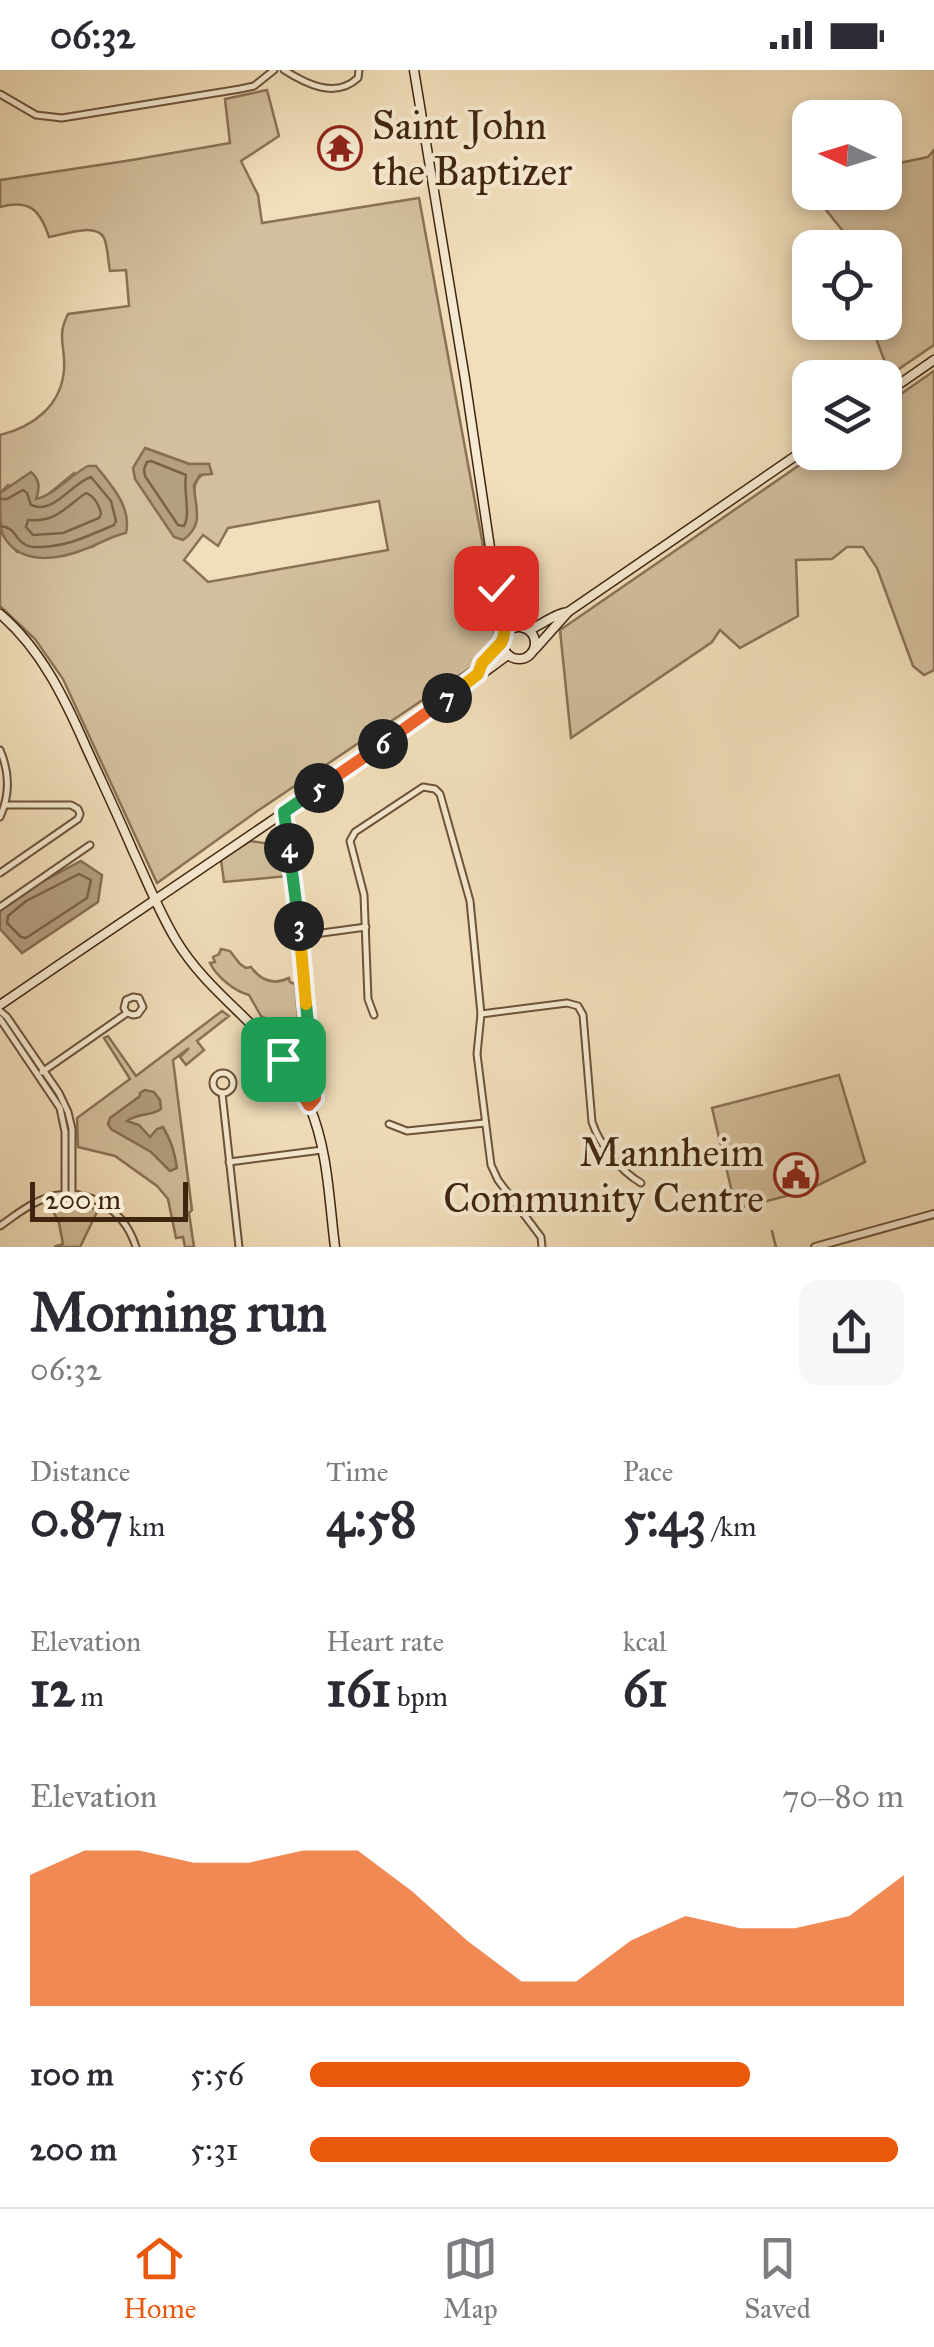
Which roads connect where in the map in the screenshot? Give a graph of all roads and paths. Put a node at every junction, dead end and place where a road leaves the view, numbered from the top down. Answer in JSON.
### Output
{"nodes":[{"id":1,"x":274,"y":70,"type":"edge"},
{"id":2,"x":284,"y":70,"type":"edge"},
{"id":3,"x":358,"y":70,"type":"edge"},
{"id":4,"x":414,"y":70,"type":"edge"},
{"id":5,"x":1,"y":96,"type":"edge"},
{"id":6,"x":934,"y":360,"type":"edge"},
{"id":7,"x":902,"y":382,"type":"edge"},
{"id":8,"x":792,"y":458,"type":"edge"},
{"id":9,"x":496,"y":578,"type":"junction"},
{"id":10,"x":568,"y":612,"type":"junction"},
{"id":11,"x":0,"y":614,"type":"edge"},
{"id":12,"x":526,"y":629,"type":"junction"},
{"id":13,"x":504,"y":638,"type":"junction"},
{"id":14,"x":534,"y":649,"type":"junction"},
{"id":15,"x":508,"y":656,"type":"junction"},
{"id":16,"x":478,"y":674,"type":"junction"},
{"id":17,"x":0,"y":750,"type":"edge"},
{"id":18,"x":5,"y":806,"type":"junction"},
{"id":19,"x":284,"y":812,"type":"junction"},
{"id":20,"x":0,"y":817,"type":"edge"},
{"id":21,"x":90,"y":845,"type":"dead end"},
{"id":22,"x":0,"y":873,"type":"edge"},
{"id":23,"x":155,"y":898,"type":"junction"},
{"id":24,"x":0,"y":907,"type":"edge"},
{"id":25,"x":366,"y":927,"type":"junction"},
{"id":26,"x":300,"y":936,"type":"junction"},
{"id":27,"x":0,"y":1008,"type":"edge"},
{"id":28,"x":127,"y":1013,"type":"dead end"},
{"id":29,"x":481,"y":1014,"type":"junction"},
{"id":30,"x":374,"y":1015,"type":"dead end"},
{"id":31,"x":0,"y":1019,"type":"edge"},
{"id":32,"x":41,"y":1072,"type":"junction"},
{"id":33,"x":222,"y":1093,"type":"dead end"},
{"id":34,"x":309,"y":1105,"type":"junction"},
{"id":35,"x":485,"y":1122,"type":"junction"},
{"id":36,"x":390,"y":1124,"type":"dead end"},
{"id":37,"x":322,"y":1150,"type":"junction"},
{"id":38,"x":229,"y":1162,"type":"junction"},
{"id":39,"x":640,"y":1183,"type":"dead end"},
{"id":40,"x":69,"y":1194,"type":"junction"},
{"id":41,"x":934,"y":1214,"type":"edge"},
{"id":42,"x":0,"y":1226,"type":"edge"},
{"id":43,"x":136,"y":1247,"type":"edge"},
{"id":44,"x":239,"y":1247,"type":"edge"},
{"id":45,"x":335,"y":1247,"type":"edge"},
{"id":46,"x":542,"y":1247,"type":"edge"},
{"id":47,"x":816,"y":1247,"type":"edge"}],
"edges":[{"from":1,"to":5,"type":"street"},
{"from":2,"to":3,"type":"street"},
{"from":4,"to":9,"type":"main road"},
{"from":6,"to":7,"type":"main road"},
{"from":8,"to":10,"type":"main road"},
{"from":9,"to":12,"type":"main road"},
{"from":9,"to":13,"type":"main road"},
{"from":10,"to":12,"type":"main road"},
{"from":10,"to":14,"type":"main road"},
{"from":11,"to":23,"type":"main road"},
{"from":12,"to":13,"type":"main road"},
{"from":12,"to":14,"type":"main road"},
{"from":13,"to":15,"type":"main road"},
{"from":13,"to":16,"type":"main road"},
{"from":14,"to":15,"type":"main road"},
{"from":15,"to":16,"type":"main road"},
{"from":16,"to":19,"type":"main road"},
{"from":17,"to":18,"type":"street"},
{"from":18,"to":20,"type":"street"},
{"from":18,"to":22,"type":"street"},
{"from":19,"to":23,"type":"main road"},
{"from":19,"to":26,"type":"street"},
{"from":21,"to":24,"type":"street"},
{"from":23,"to":27,"type":"main road"},
{"from":23,"to":34,"type":"main road"},
{"from":25,"to":26,"type":"street"},
{"from":25,"to":29,"type":"street"},
{"from":25,"to":30,"type":"street"},
{"from":26,"to":34,"type":"street"},
{"from":27,"to":32,"type":"street"},
{"from":28,"to":32,"type":"street"},
{"from":29,"to":35,"type":"street"},
{"from":29,"to":39,"type":"street"},
{"from":31,"to":32,"type":"street"},
{"from":32,"to":40,"type":"street"},
{"from":33,"to":38,"type":"street"},
{"from":34,"to":37,"type":"main road"},
{"from":35,"to":36,"type":"street"},
{"from":35,"to":46,"type":"street"},
{"from":37,"to":38,"type":"street"},
{"from":37,"to":45,"type":"main road"},
{"from":38,"to":44,"type":"street"},
{"from":40,"to":42,"type":"street"},
{"from":40,"to":43,"type":"street"},
{"from":41,"to":47,"type":"street"}]}
